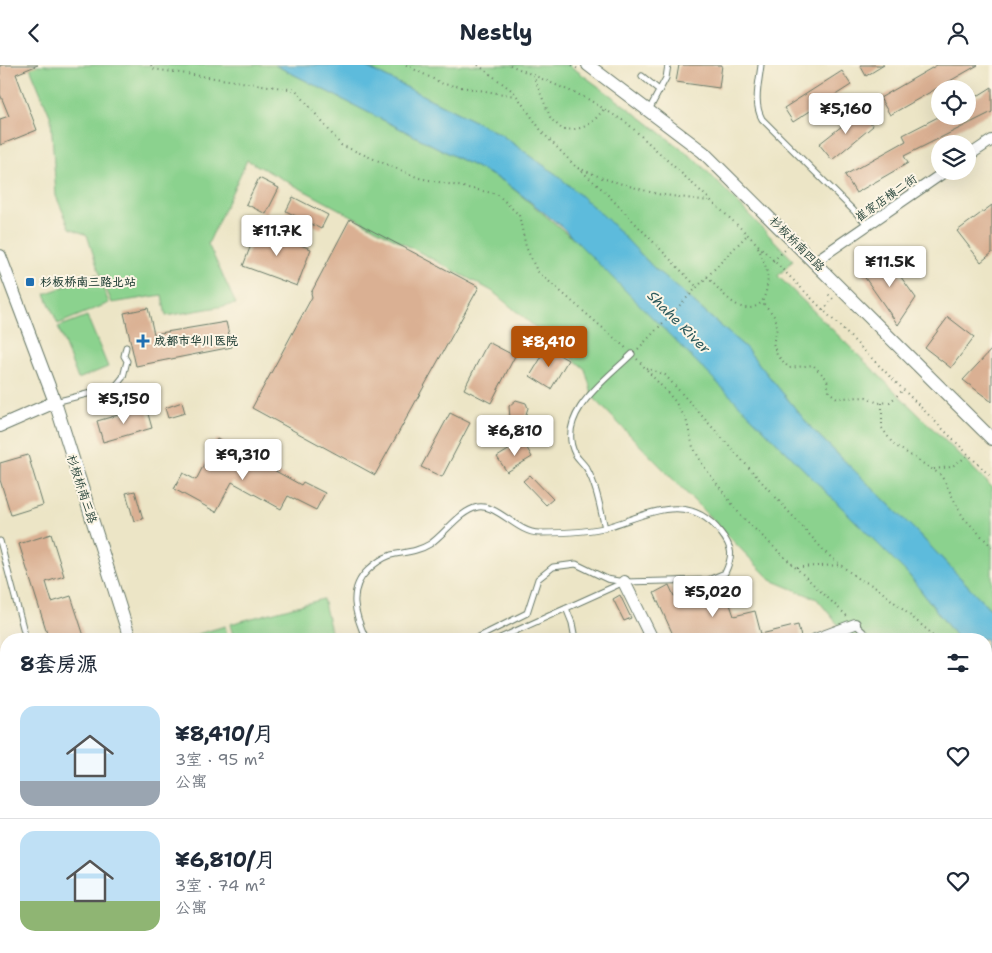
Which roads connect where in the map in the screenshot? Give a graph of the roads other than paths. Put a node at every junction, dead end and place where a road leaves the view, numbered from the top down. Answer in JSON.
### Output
{"nodes":[{"id":1,"x":668,"y":65,"type":"edge"},
{"id":2,"x":761,"y":65,"type":"edge"},
{"id":3,"x":584,"y":68,"type":"edge"},
{"id":4,"x":642,"y":76,"type":"dead end"},
{"id":5,"x":660,"y":90,"type":"junction"},
{"id":6,"x":649,"y":111,"type":"junction"},
{"id":7,"x":992,"y":139,"type":"edge"},
{"id":8,"x":976,"y":151,"type":"edge"},
{"id":9,"x":933,"y":180,"type":"edge"},
{"id":10,"x":868,"y":225,"type":"junction"},
{"id":11,"x":0,"y":256,"type":"edge"},
{"id":12,"x":814,"y":261,"type":"junction"},
{"id":13,"x":126,"y":347,"type":"dead end"},
{"id":14,"x":632,"y":354,"type":"road end"},
{"id":15,"x":55,"y":403,"type":"junction"},
{"id":16,"x":0,"y":426,"type":"edge"},
{"id":17,"x":992,"y":439,"type":"edge"},
{"id":18,"x":605,"y":528,"type":"junction"},
{"id":19,"x":0,"y":541,"type":"edge"},
{"id":20,"x":624,"y":582,"type":"junction"},
{"id":21,"x":566,"y":608,"type":"junction"},
{"id":22,"x":855,"y":624,"type":"joint"},
{"id":23,"x":24,"y":633,"type":"edge"},
{"id":24,"x":128,"y":633,"type":"edge"},
{"id":25,"x":363,"y":633,"type":"edge"},
{"id":26,"x":487,"y":633,"type":"edge"},
{"id":27,"x":511,"y":633,"type":"edge"},
{"id":28,"x":574,"y":633,"type":"edge"},
{"id":29,"x":649,"y":633,"type":"edge"},
{"id":30,"x":831,"y":633,"type":"edge"},
{"id":31,"x":865,"y":633,"type":"edge"}],
"edges":[{"from":1,"to":5,"type":"lane"},
{"from":2,"to":10,"type":"lane"},
{"from":3,"to":6,"type":"street","name":"杉板桥南四路"},
{"from":4,"to":5,"type":"lane"},
{"from":5,"to":6,"type":"lane"},
{"from":6,"to":12,"type":"street","name":"杉板桥南四路"},
{"from":7,"to":8,"type":"street"},
{"from":9,"to":10,"type":"street","name":"崔家店横二街"},
{"from":10,"to":12,"type":"street","name":"崔家店横二街"},
{"from":11,"to":15,"type":"street","name":"杉板桥南三路"},
{"from":12,"to":17,"type":"street","name":"杉板桥南四路"},
{"from":13,"to":15,"type":"lane"},
{"from":14,"to":18,"type":"lane"},
{"from":15,"to":16,"type":"street"},
{"from":15,"to":24,"type":"street","name":"杉板桥南三路"},
{"from":18,"to":20,"type":"lane"},
{"from":18,"to":25,"type":"lane"},
{"from":19,"to":23,"type":"lane"},
{"from":20,"to":21,"type":"lane"},
{"from":20,"to":26,"type":"lane"},
{"from":20,"to":29,"type":"street"},
{"from":21,"to":27,"type":"lane"},
{"from":21,"to":28,"type":"lane"},
{"from":22,"to":30,"type":"street"},
{"from":22,"to":31,"type":"lane"}]}
